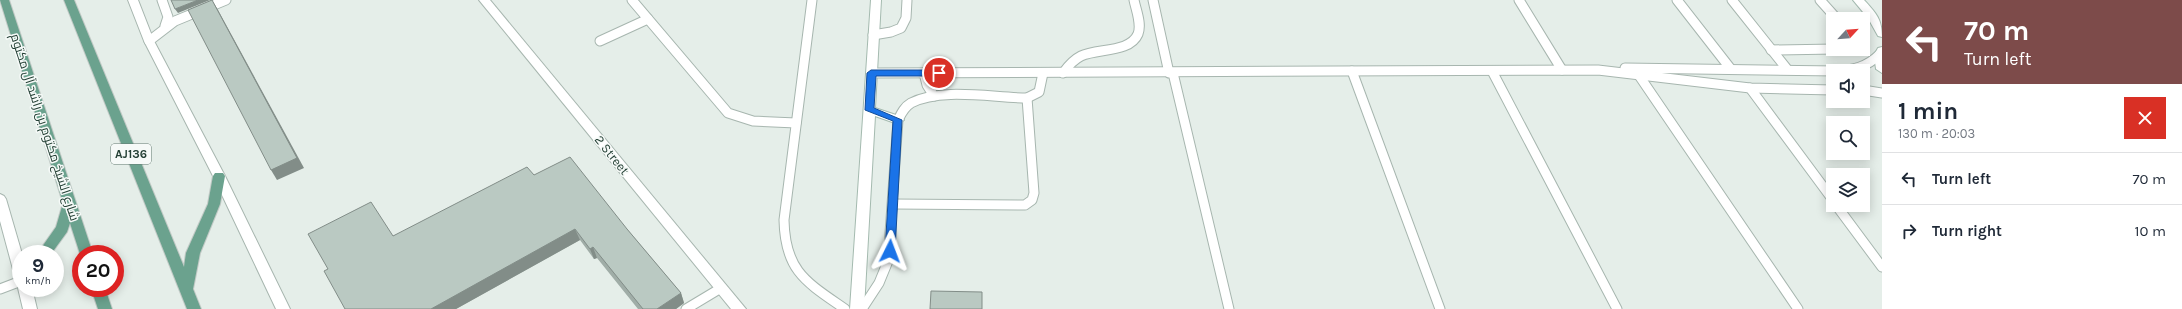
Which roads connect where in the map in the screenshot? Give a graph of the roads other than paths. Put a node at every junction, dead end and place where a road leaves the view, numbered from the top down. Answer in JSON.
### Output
{"nodes":[{"id":1,"x":4,"y":0,"type":"edge"},
{"id":2,"x":69,"y":0,"type":"edge"},
{"id":3,"x":133,"y":0,"type":"edge"},
{"id":4,"x":162,"y":0,"type":"edge"},
{"id":5,"x":226,"y":0,"type":"edge"},
{"id":6,"x":484,"y":0,"type":"edge"},
{"id":7,"x":632,"y":0,"type":"edge"},
{"id":8,"x":812,"y":0,"type":"edge"},
{"id":9,"x":876,"y":0,"type":"edge"},
{"id":10,"x":907,"y":0,"type":"edge"},
{"id":11,"x":1134,"y":0,"type":"edge"},
{"id":12,"x":1153,"y":0,"type":"edge"},
{"id":13,"x":1519,"y":0,"type":"edge"},
{"id":14,"x":1677,"y":0,"type":"edge"},
{"id":15,"x":1732,"y":0,"type":"edge"},
{"id":16,"x":1820,"y":0,"type":"edge"},
{"id":17,"x":1858,"y":0,"type":"edge"},
{"id":18,"x":1831,"y":12,"type":"edge"},
{"id":19,"x":648,"y":19,"type":"junction"},
{"id":20,"x":165,"y":26,"type":"junction"},
{"id":21,"x":1882,"y":34,"type":"edge"},
{"id":22,"x":873,"y":35,"type":"junction"},
{"id":23,"x":600,"y":40,"type":"dead end"},
{"id":24,"x":149,"y":41,"type":"junction"},
{"id":25,"x":1826,"y":49,"type":"edge"},
{"id":26,"x":1771,"y":50,"type":"junction"},
{"id":27,"x":1881,"y":53,"type":"edge"},
{"id":28,"x":1730,"y":68,"type":"junction"},
{"id":29,"x":1882,"y":69,"type":"edge"},
{"id":30,"x":1562,"y":70,"type":"junction"},
{"id":31,"x":1598,"y":70,"type":"junction"},
{"id":32,"x":1787,"y":70,"type":"junction"},
{"id":33,"x":1352,"y":71,"type":"junction"},
{"id":34,"x":1492,"y":71,"type":"junction"},
{"id":35,"x":871,"y":73,"type":"junction"},
{"id":36,"x":924,"y":73,"type":"junction"},
{"id":37,"x":1043,"y":73,"type":"junction"},
{"id":38,"x":1063,"y":73,"type":"junction"},
{"id":39,"x":1171,"y":73,"type":"junction"},
{"id":40,"x":1638,"y":74,"type":"junction"},
{"id":41,"x":1750,"y":88,"type":"junction"},
{"id":42,"x":1826,"y":90,"type":"edge"},
{"id":43,"x":1870,"y":91,"type":"edge"},
{"id":44,"x":1882,"y":93,"type":"edge"},
{"id":45,"x":934,"y":96,"type":"junction"},
{"id":46,"x":1027,"y":98,"type":"junction"},
{"id":47,"x":870,"y":110,"type":"junction"},
{"id":48,"x":898,"y":120,"type":"junction"},
{"id":49,"x":796,"y":123,"type":"junction"},
{"id":50,"x":219,"y":176,"type":"junction"},
{"id":51,"x":1826,"y":191,"type":"edge"},
{"id":52,"x":0,"y":199,"type":"edge"},
{"id":53,"x":70,"y":204,"type":"junction"},
{"id":54,"x":893,"y":204,"type":"junction"},
{"id":55,"x":1841,"y":212,"type":"edge"},
{"id":56,"x":13,"y":245,"type":"edge"},
{"id":57,"x":50,"y":245,"type":"edge"},
{"id":58,"x":83,"y":245,"type":"edge"},
{"id":59,"x":1882,"y":266,"type":"edge"},
{"id":60,"x":12,"y":284,"type":"edge"},
{"id":61,"x":722,"y":288,"type":"junction"},
{"id":62,"x":0,"y":289,"type":"edge"},
{"id":63,"x":186,"y":289,"type":"junction"},
{"id":64,"x":27,"y":297,"type":"edge"},
{"id":65,"x":101,"y":297,"type":"edge"},
{"id":66,"x":30,"y":309,"type":"edge"},
{"id":67,"x":105,"y":309,"type":"edge"},
{"id":68,"x":194,"y":309,"type":"edge"},
{"id":69,"x":283,"y":309,"type":"edge"},
{"id":70,"x":686,"y":309,"type":"edge"},
{"id":71,"x":739,"y":309,"type":"edge"},
{"id":72,"x":845,"y":309,"type":"edge"},
{"id":73,"x":857,"y":309,"type":"edge"},
{"id":74,"x":862,"y":309,"type":"edge"},
{"id":75,"x":1229,"y":309,"type":"edge"},
{"id":76,"x":1440,"y":309,"type":"edge"},
{"id":77,"x":1617,"y":309,"type":"edge"},
{"id":78,"x":1798,"y":309,"type":"edge"}],
"edges":[{"from":1,"to":53,"type":"main road","name":"شارع الشيخ مكتوم بن راشد آل مكتوم"},
{"from":2,"to":63,"type":"main road","number":"AJ136"},
{"from":3,"to":24,"type":"street"},
{"from":4,"to":20,"type":"lane"},
{"from":5,"to":20,"type":"lane"},
{"from":6,"to":61,"type":"street","name":"2 Street"},
{"from":7,"to":19,"type":"lane"},
{"from":8,"to":49,"type":"lane"},
{"from":9,"to":22,"type":"street"},
{"from":10,"to":22,"type":"lane"},
{"from":11,"to":38,"type":"lane"},
{"from":12,"to":39,"type":"lane"},
{"from":13,"to":30,"type":"lane"},
{"from":14,"to":28,"type":"lane"},
{"from":15,"to":26,"type":"lane"},
{"from":16,"to":18,"type":"lane"},
{"from":17,"to":21,"type":"street"},
{"from":19,"to":23,"type":"lane"},
{"from":19,"to":49,"type":"lane"},
{"from":20,"to":24,"type":"lane"},
{"from":22,"to":35,"type":"street"},
{"from":24,"to":50,"type":"street"},
{"from":25,"to":26,"type":"lane"},
{"from":26,"to":32,"type":"lane"},
{"from":27,"to":29,"type":"street"},
{"from":27,"to":32,"type":"lane"},
{"from":28,"to":31,"type":"lane"},
{"from":28,"to":32,"type":"lane"},
{"from":30,"to":31,"type":"lane"},
{"from":30,"to":34,"type":"lane"},
{"from":31,"to":40,"type":"lane"},
{"from":33,"to":34,"type":"lane"},
{"from":33,"to":39,"type":"lane"},
{"from":33,"to":76,"type":"lane"},
{"from":34,"to":77,"type":"lane"},
{"from":35,"to":36,"type":"lane"},
{"from":35,"to":47,"type":"street"},
{"from":36,"to":37,"type":"lane"},
{"from":36,"to":45,"type":"lane"},
{"from":37,"to":38,"type":"lane"},
{"from":37,"to":46,"type":"lane"},
{"from":38,"to":39,"type":"lane"},
{"from":39,"to":75,"type":"lane"},
{"from":40,"to":41,"type":"lane"},
{"from":40,"to":78,"type":"lane"},
{"from":41,"to":42,"type":"lane"},
{"from":41,"to":51,"type":"lane"},
{"from":43,"to":44,"type":"lane"},
{"from":45,"to":46,"type":"lane"},
{"from":45,"to":48,"type":"lane"},
{"from":46,"to":54,"type":"lane"},
{"from":47,"to":48,"type":"street"},
{"from":47,"to":73,"type":"street"},
{"from":48,"to":54,"type":"lane"},
{"from":49,"to":72,"type":"lane"},
{"from":50,"to":63,"type":"main road"},
{"from":50,"to":69,"type":"street"},
{"from":52,"to":56,"type":"street"},
{"from":53,"to":57,"type":"main road"},
{"from":53,"to":58,"type":"main road","name":"شارع الشيخ مكتوم بن راشد آل مكتوم"},
{"from":54,"to":74,"type":"lane"},
{"from":55,"to":59,"type":"lane"},
{"from":60,"to":62,"type":"lane"},
{"from":61,"to":70,"type":"lane"},
{"from":61,"to":71,"type":"street","name":"2 Street"},
{"from":63,"to":68,"type":"main road","number":"AJ136"},
{"from":64,"to":66,"type":"street"},
{"from":65,"to":67,"type":"main road"}]}
